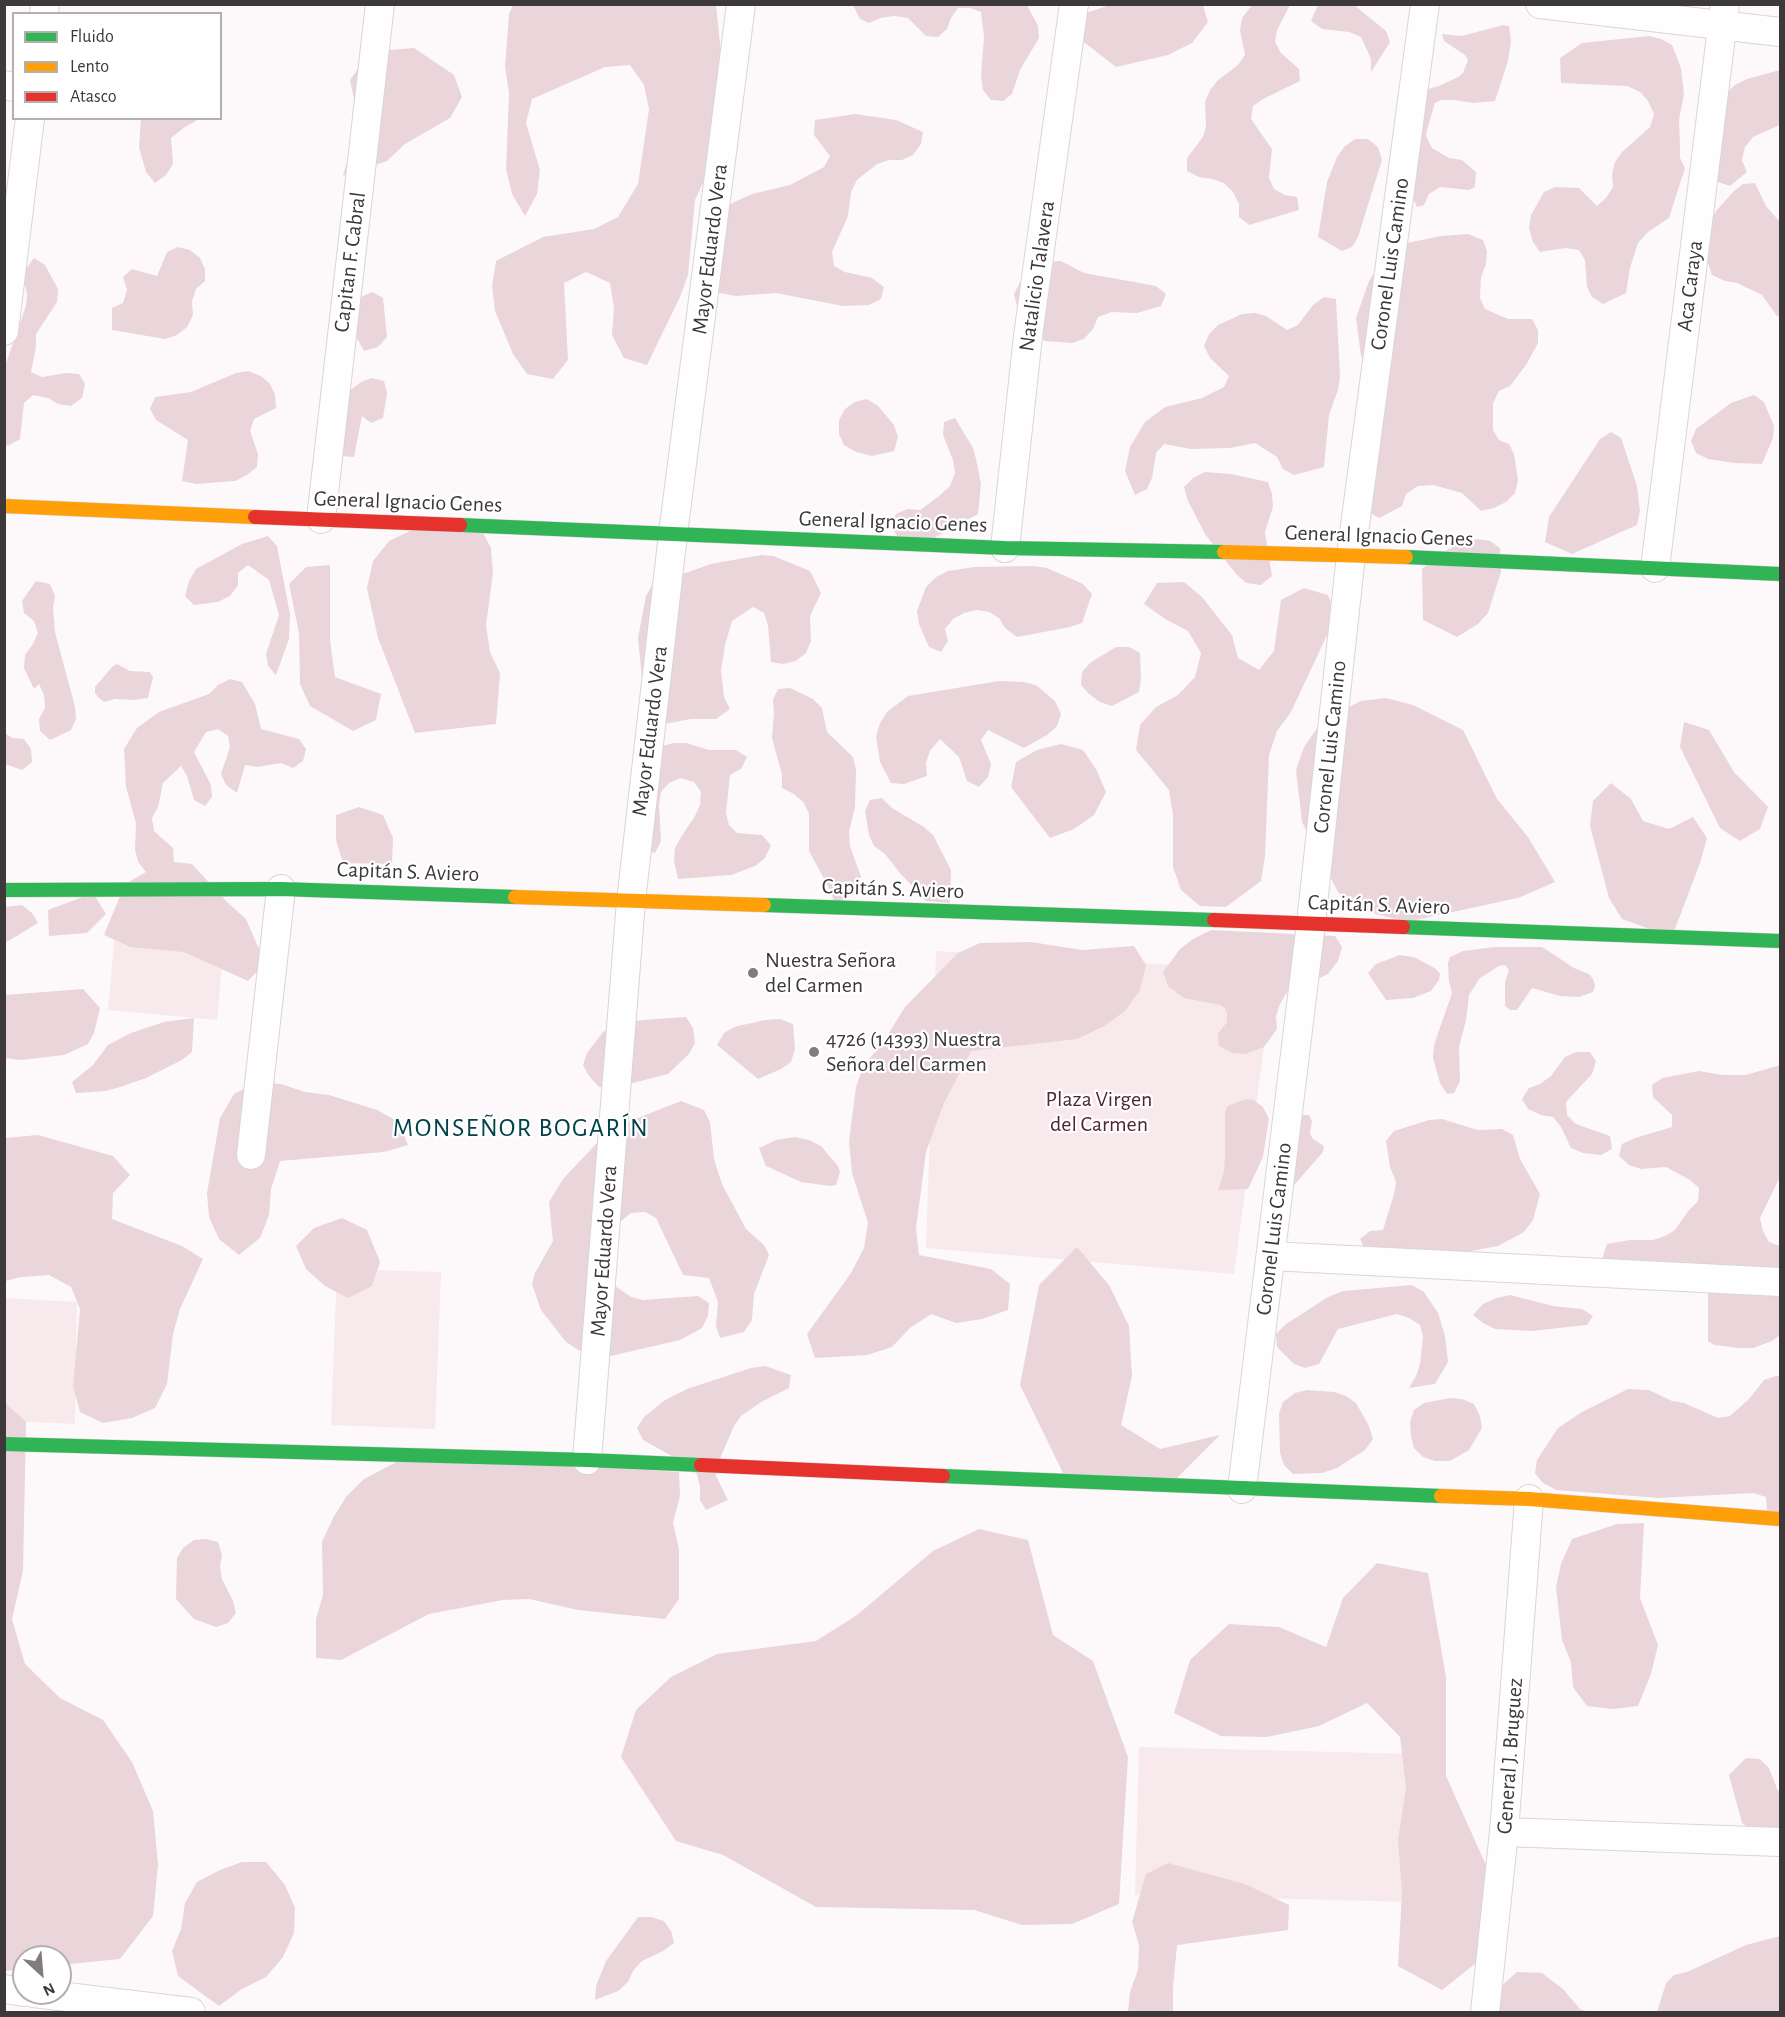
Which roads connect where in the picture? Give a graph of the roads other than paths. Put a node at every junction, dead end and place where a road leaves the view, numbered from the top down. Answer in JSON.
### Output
{"nodes":[{"id":1,"x":380,"y":4,"type":"edge"},
{"id":2,"x":741,"y":4,"type":"edge"},
{"id":3,"x":1074,"y":4,"type":"edge"},
{"id":4,"x":1425,"y":4,"type":"edge"},
{"id":5,"x":1540,"y":4,"type":"edge"},
{"id":6,"x":1724,"y":14,"type":"edge"},
{"id":7,"x":1780,"y":32,"type":"edge"},
{"id":8,"x":30,"y":120,"type":"edge"},
{"id":9,"x":4,"y":331,"type":"edge"},
{"id":10,"x":4,"y":506,"type":"edge"},
{"id":11,"x":321,"y":519,"type":"junction"},
{"id":12,"x":673,"y":534,"type":"junction"},
{"id":13,"x":1005,"y":548,"type":"junction"},
{"id":14,"x":1351,"y":555,"type":"junction"},
{"id":15,"x":1655,"y":568,"type":"junction"},
{"id":16,"x":1780,"y":574,"type":"edge"},
{"id":17,"x":281,"y":889,"type":"junction"},
{"id":18,"x":4,"y":890,"type":"edge"},
{"id":19,"x":631,"y":901,"type":"junction"},
{"id":20,"x":1311,"y":923,"type":"junction"},
{"id":21,"x":1780,"y":941,"type":"edge"},
{"id":22,"x":251,"y":1155,"type":"dead end"},
{"id":23,"x":1271,"y":1256,"type":"junction"},
{"id":24,"x":1780,"y":1282,"type":"edge"},
{"id":25,"x":4,"y":1444,"type":"edge"},
{"id":26,"x":587,"y":1460,"type":"junction"},
{"id":27,"x":1242,"y":1489,"type":"junction"},
{"id":28,"x":1528,"y":1499,"type":"junction"},
{"id":29,"x":1780,"y":1519,"type":"edge"},
{"id":30,"x":1504,"y":1832,"type":"junction"},
{"id":31,"x":1780,"y":1842,"type":"edge"},
{"id":32,"x":72,"y":1998,"type":"edge"},
{"id":33,"x":191,"y":2013,"type":"edge"},
{"id":34,"x":1485,"y":2013,"type":"edge"}],
"edges":[{"from":1,"to":11,"type":"street","name":"Capitan F. Cabral"},
{"from":2,"to":12,"type":"street","name":"Mayor Eduardo Vera"},
{"from":3,"to":13,"type":"street","name":"Natalicio Talavera"},
{"from":4,"to":14,"type":"street","name":"Coronel Luis Camino"},
{"from":5,"to":6,"type":"street"},
{"from":6,"to":7,"type":"street"},
{"from":6,"to":15,"type":"street","name":"Aca Caraya"},
{"from":8,"to":9,"type":"street"},
{"from":10,"to":11,"type":"street","name":"General Ignacio Genes"},
{"from":11,"to":12,"type":"street","name":"General Ignacio Genes"},
{"from":12,"to":13,"type":"street","name":"General Ignacio Genes"},
{"from":12,"to":19,"type":"street","name":"Mayor Eduardo Vera"},
{"from":13,"to":14,"type":"street","name":"General Ignacio Genes"},
{"from":14,"to":15,"type":"street","name":"General Ignacio Genes"},
{"from":14,"to":20,"type":"street","name":"Coronel Luis Camino"},
{"from":15,"to":16,"type":"street","name":"General Ignacio Genes"},
{"from":17,"to":18,"type":"street","name":"Capitán S. Aviero"},
{"from":17,"to":19,"type":"street","name":"Capitán S. Aviero"},
{"from":17,"to":22,"type":"street"},
{"from":19,"to":20,"type":"street","name":"Capitán S. Aviero"},
{"from":19,"to":26,"type":"street","name":"Mayor Eduardo Vera"},
{"from":20,"to":21,"type":"street","name":"Capitán S. Aviero"},
{"from":20,"to":23,"type":"street","name":"Coronel Luis Camino"},
{"from":23,"to":24,"type":"street"},
{"from":23,"to":27,"type":"street","name":"Coronel Luis Camino"},
{"from":25,"to":26,"type":"street"},
{"from":26,"to":27,"type":"street"},
{"from":27,"to":28,"type":"street"},
{"from":28,"to":29,"type":"street"},
{"from":28,"to":30,"type":"street","name":"General J. Bruguez"},
{"from":30,"to":31,"type":"street"},
{"from":30,"to":34,"type":"street","name":"General J. Bruguez"},
{"from":32,"to":33,"type":"street"}]}
